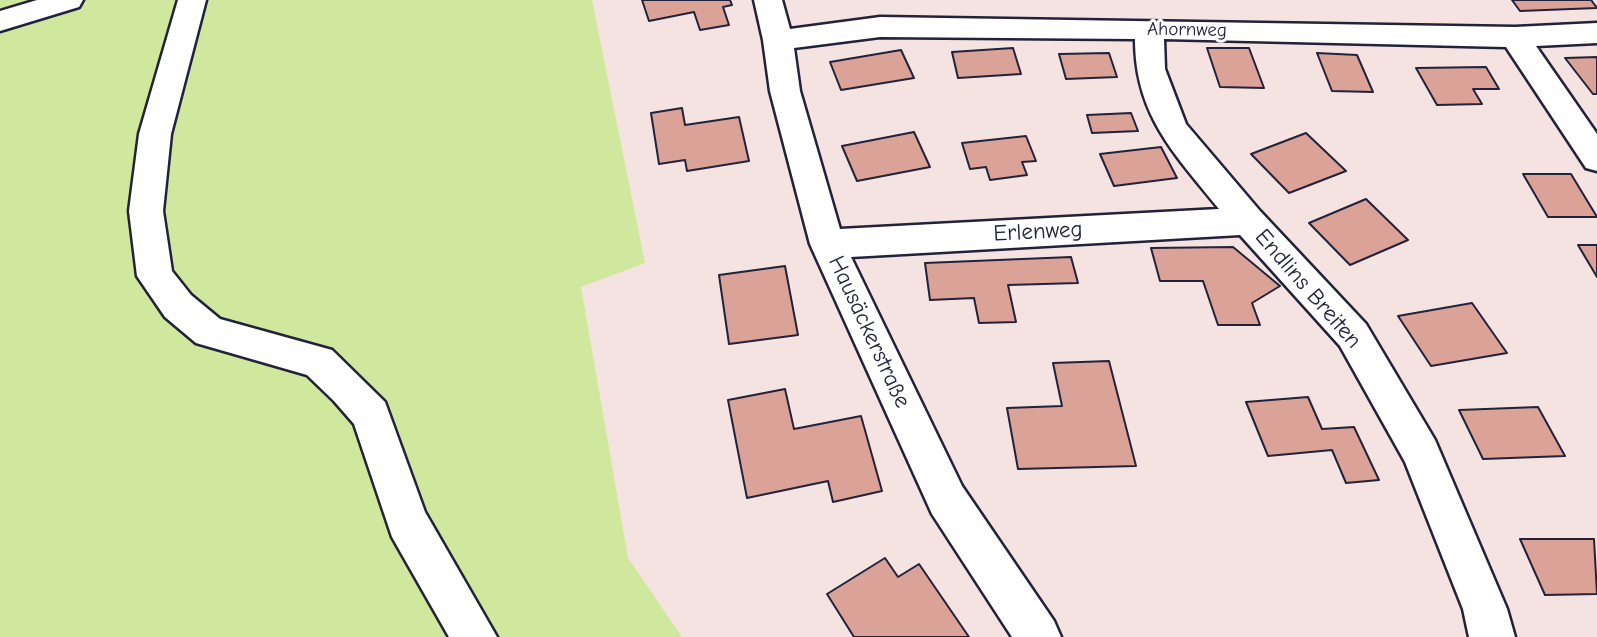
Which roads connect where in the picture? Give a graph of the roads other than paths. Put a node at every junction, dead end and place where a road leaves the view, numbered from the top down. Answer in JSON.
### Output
{"nodes":[{"id":1,"x":69,"y":0,"type":"edge"},
{"id":2,"x":192,"y":0,"type":"edge"},
{"id":3,"x":768,"y":0,"type":"edge"},
{"id":4,"x":0,"y":21,"type":"edge"},
{"id":5,"x":1149,"y":29,"type":"junction"},
{"id":6,"x":1597,"y":33,"type":"edge"},
{"id":7,"x":1515,"y":37,"type":"junction"},
{"id":8,"x":778,"y":40,"type":"junction"},
{"id":9,"x":1597,"y":159,"type":"edge"},
{"id":10,"x":1248,"y":220,"type":"junction"},
{"id":11,"x":827,"y":244,"type":"junction"},
{"id":12,"x":474,"y":637,"type":"edge"},
{"id":13,"x":1038,"y":637,"type":"edge"},
{"id":14,"x":1492,"y":637,"type":"edge"}],
"edges":[{"from":1,"to":4,"type":"street"},
{"from":2,"to":12,"type":"street"},
{"from":3,"to":8,"type":"street","name":"Hausäckerstraße"},
{"from":5,"to":7,"type":"street","name":"Ahornweg"},
{"from":5,"to":8,"type":"street","name":"Ahornweg"},
{"from":5,"to":10,"type":"street","name":"Endlins Breiten"},
{"from":6,"to":7,"type":"street","name":"Ahornweg"},
{"from":7,"to":9,"type":"street"},
{"from":8,"to":11,"type":"street","name":"Hausäckerstraße"},
{"from":10,"to":11,"type":"street","name":"Erlenweg"},
{"from":10,"to":14,"type":"street","name":"Endlins Breiten"},
{"from":11,"to":13,"type":"street","name":"Hausäckerstraße"}]}
